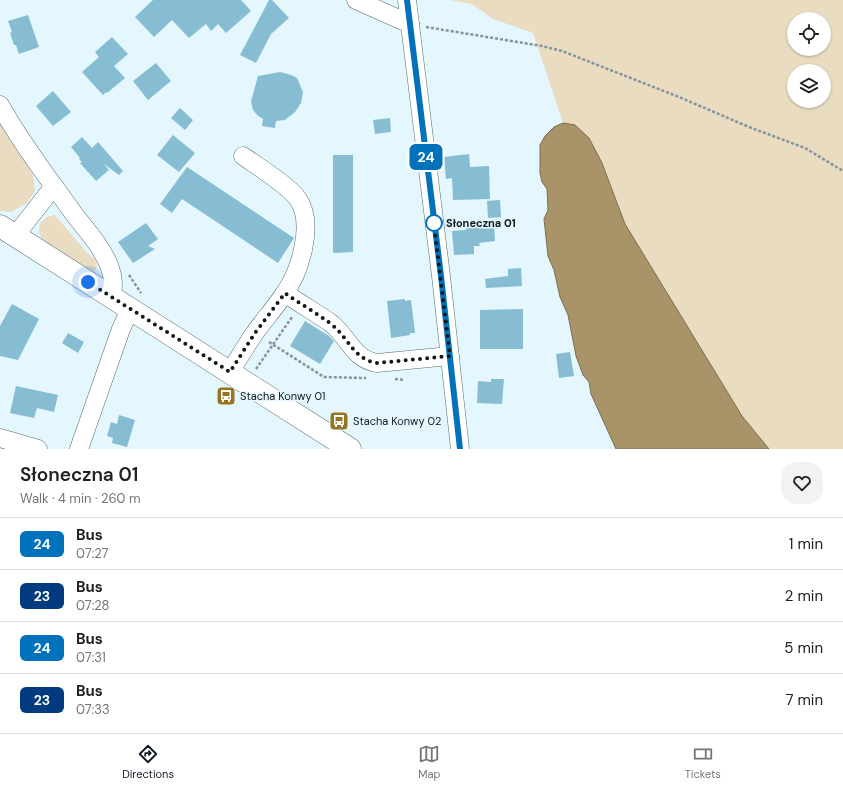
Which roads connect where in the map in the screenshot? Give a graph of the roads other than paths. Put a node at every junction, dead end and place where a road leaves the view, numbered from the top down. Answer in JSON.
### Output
{"nodes":[{"id":1,"x":356,"y":0,"type":"edge"},
{"id":2,"x":407,"y":0,"type":"edge"},
{"id":3,"x":410,"y":24,"type":"junction"},
{"id":4,"x":0,"y":105,"type":"edge"},
{"id":5,"x":243,"y":156,"type":"dead end"},
{"id":6,"x":54,"y":186,"type":"junction"},
{"id":7,"x":8,"y":231,"type":"edge"},
{"id":8,"x":285,"y":293,"type":"junction"},
{"id":9,"x":112,"y":298,"type":"junction"},
{"id":10,"x":130,"y":309,"type":"junction"},
{"id":11,"x":450,"y":356,"type":"junction"},
{"id":12,"x":230,"y":372,"type":"junction"},
{"id":13,"x":0,"y":438,"type":"edge"},
{"id":14,"x":38,"y":449,"type":"edge"},
{"id":15,"x":79,"y":449,"type":"edge"},
{"id":16,"x":350,"y":449,"type":"edge"},
{"id":17,"x":460,"y":449,"type":"edge"}],
"edges":[{"from":1,"to":3,"type":"street"},
{"from":2,"to":3,"type":"street"},
{"from":3,"to":11,"type":"street"},
{"from":4,"to":6,"type":"street"},
{"from":5,"to":8,"type":"street"},
{"from":6,"to":7,"type":"street"},
{"from":6,"to":9,"type":"street"},
{"from":7,"to":9,"type":"main road"},
{"from":8,"to":11,"type":"street"},
{"from":8,"to":12,"type":"street"},
{"from":9,"to":10,"type":"main road"},
{"from":10,"to":12,"type":"main road"},
{"from":10,"to":15,"type":"street"},
{"from":11,"to":17,"type":"street"},
{"from":12,"to":16,"type":"main road"},
{"from":13,"to":14,"type":"street"}]}
